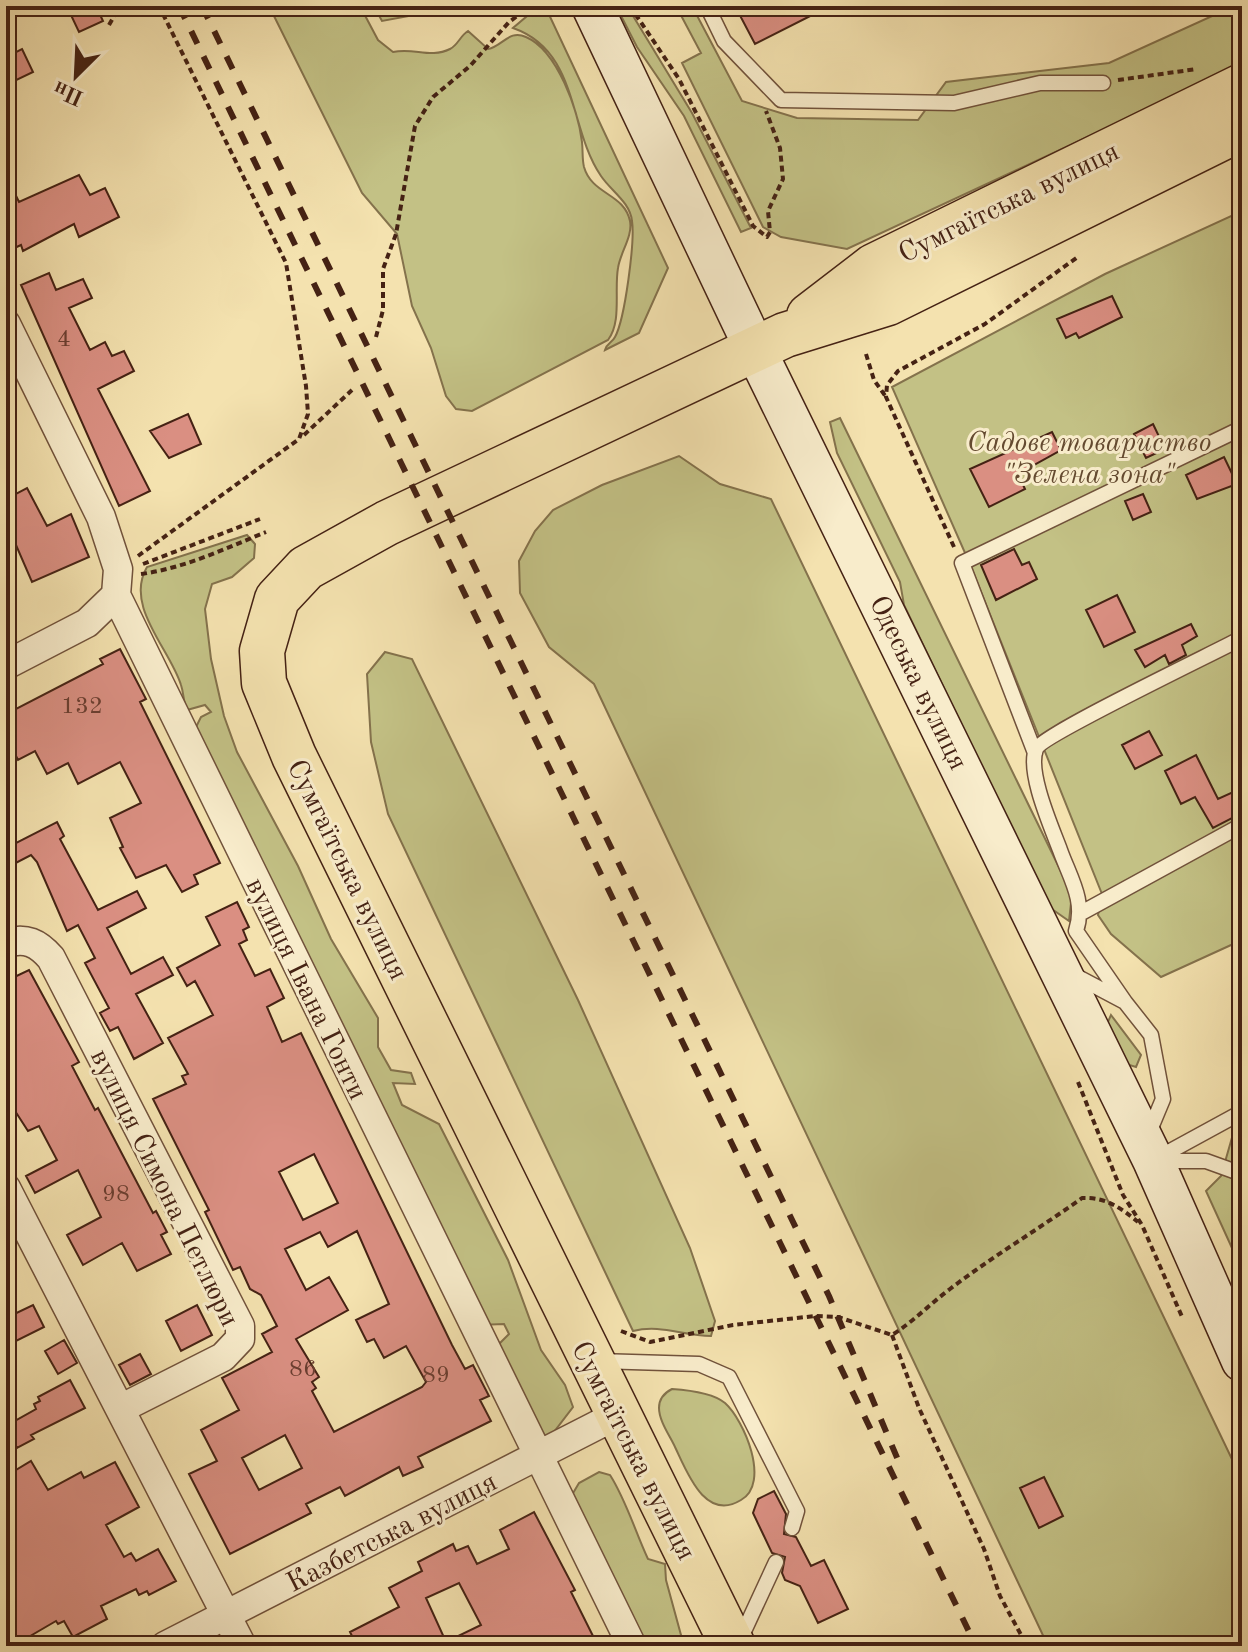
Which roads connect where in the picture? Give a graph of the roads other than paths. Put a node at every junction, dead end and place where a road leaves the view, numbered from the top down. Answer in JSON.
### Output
{"nodes":[{"id":1,"x":592,"y":6,"type":"edge"},
{"id":2,"x":707,"y":6,"type":"edge"},
{"id":3,"x":1224,"y":77,"type":"edge"},
{"id":4,"x":1103,"y":83,"type":"road end"},
{"id":5,"x":1242,"y":128,"type":"edge"},
{"id":6,"x":6,"y":324,"type":"edge"},
{"id":7,"x":770,"y":342,"type":"junction"},
{"id":8,"x":1242,"y":428,"type":"edge"},
{"id":9,"x":121,"y":581,"type":"junction"},
{"id":10,"x":1242,"y":638,"type":"edge"},
{"id":11,"x":6,"y":665,"type":"edge"},
{"id":12,"x":1037,"y":748,"type":"junction"},
{"id":13,"x":1242,"y":825,"type":"edge"},
{"id":14,"x":1083,"y":912,"type":"junction"},
{"id":15,"x":6,"y":943,"type":"edge"},
{"id":16,"x":1058,"y":967,"type":"junction"},
{"id":17,"x":1125,"y":1002,"type":"junction"},
{"id":18,"x":1242,"y":1112,"type":"edge"},
{"id":19,"x":1149,"y":1151,"type":"junction"},
{"id":20,"x":1242,"y":1174,"type":"edge"},
{"id":21,"x":6,"y":1188,"type":"edge"},
{"id":22,"x":590,"y":1361,"type":"junction"},
{"id":23,"x":1242,"y":1361,"type":"edge"},
{"id":24,"x":122,"y":1408,"type":"junction"},
{"id":25,"x":617,"y":1415,"type":"junction"},
{"id":26,"x":538,"y":1457,"type":"junction"},
{"id":27,"x":792,"y":1528,"type":"dead end"},
{"id":28,"x":776,"y":1562,"type":"dead end"},
{"id":29,"x":226,"y":1615,"type":"junction"},
{"id":30,"x":165,"y":1646,"type":"edge"},
{"id":31,"x":242,"y":1646,"type":"edge"},
{"id":32,"x":632,"y":1646,"type":"edge"},
{"id":33,"x":735,"y":1646,"type":"edge"}],
"edges":[{"from":1,"to":7,"type":"main road","name":"Одеська вулиця"},
{"from":2,"to":4,"type":"lane"},
{"from":3,"to":7,"type":"main road","name":"Сумгаїтська вулиця"},
{"from":5,"to":7,"type":"main road","name":"Сумгаїтська вулиця"},
{"from":6,"to":9,"type":"street","name":"вулиця Івана Гонти"},
{"from":7,"to":16,"type":"main road","name":"Одеська вулиця"},
{"from":7,"to":22,"type":"main road","name":"Сумгаїтська вулиця"},
{"from":8,"to":12,"type":"lane"},
{"from":9,"to":11,"type":"street"},
{"from":9,"to":26,"type":"street","name":"вулиця Івана Гонти"},
{"from":10,"to":12,"type":"lane"},
{"from":12,"to":14,"type":"lane"},
{"from":13,"to":14,"type":"lane"},
{"from":14,"to":17,"type":"lane"},
{"from":15,"to":24,"type":"street","name":"вулиця Симона Петлюри"},
{"from":16,"to":17,"type":"lane"},
{"from":16,"to":19,"type":"main road","name":"Одеська вулиця"},
{"from":17,"to":19,"type":"lane"},
{"from":18,"to":19,"type":"lane"},
{"from":19,"to":20,"type":"lane"},
{"from":19,"to":23,"type":"main road","name":"Одеська вулиця"},
{"from":21,"to":24,"type":"street"},
{"from":22,"to":25,"type":"main road","name":"Сумгаїтська вулиця"},
{"from":22,"to":27,"type":"lane"},
{"from":24,"to":29,"type":"street"},
{"from":25,"to":26,"type":"street","name":"Казбетська вулиця"},
{"from":25,"to":33,"type":"main road","name":"Сумгаїтська вулиця"},
{"from":26,"to":29,"type":"street","name":"Казбетська вулиця"},
{"from":26,"to":32,"type":"street","name":"вулиця Івана Гонти"},
{"from":28,"to":33,"type":"lane"},
{"from":29,"to":30,"type":"street","name":"Казбетська вулиця"},
{"from":29,"to":31,"type":"street"}]}
